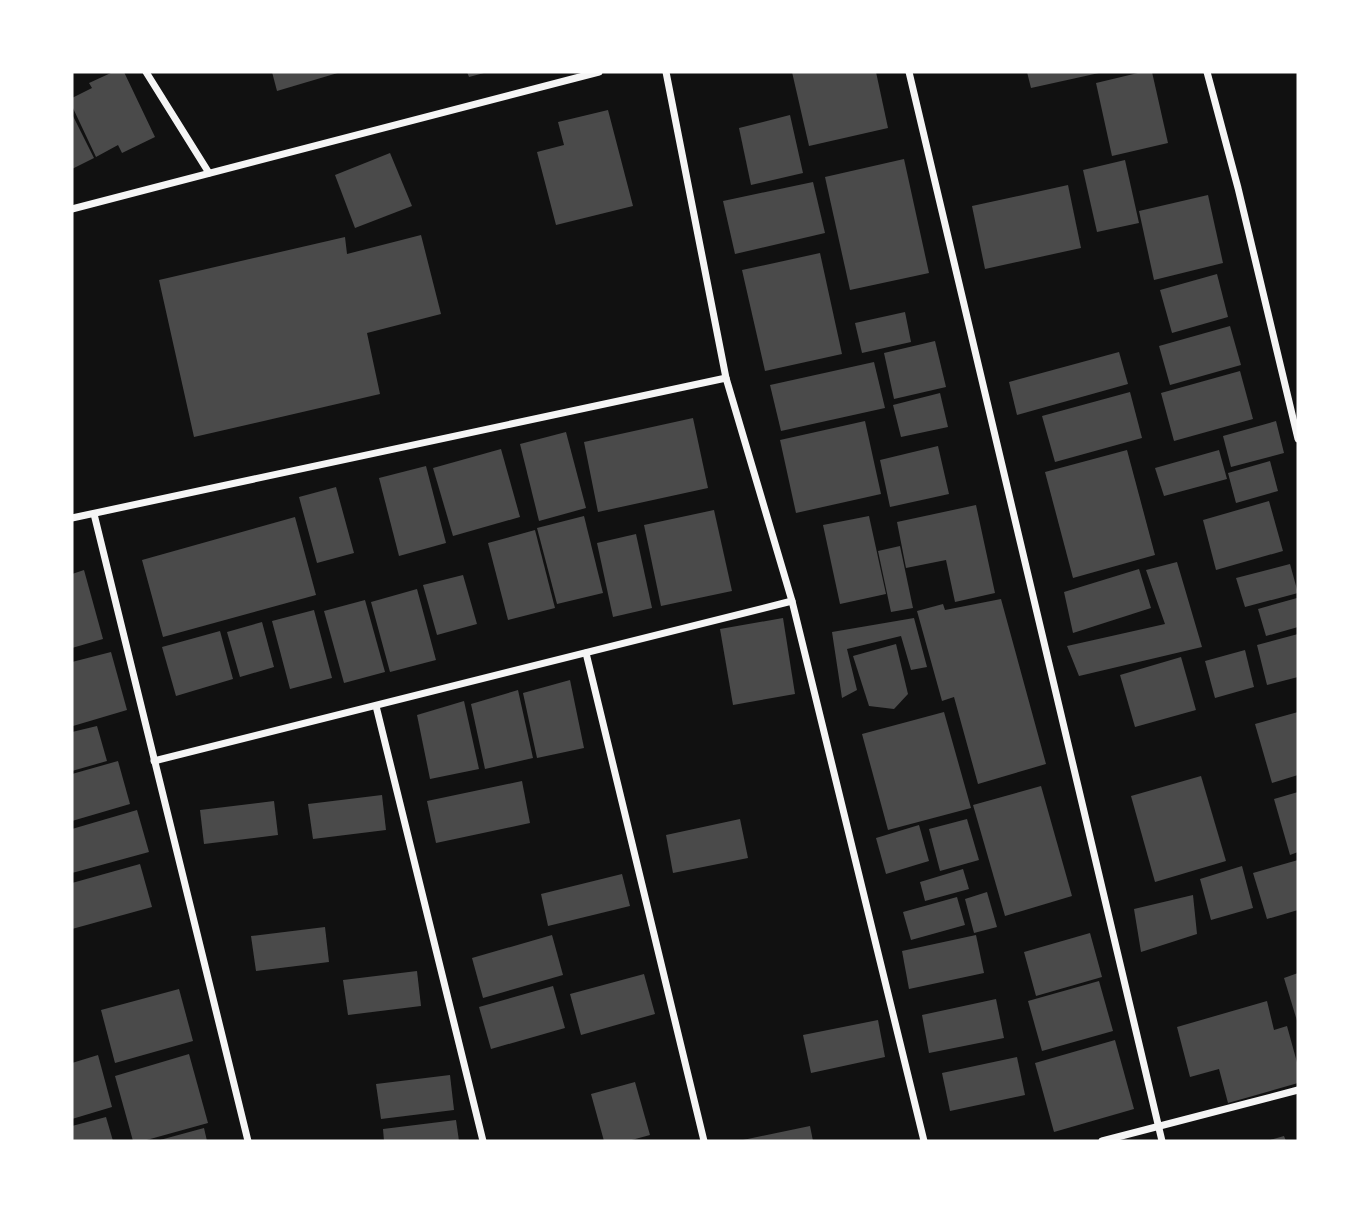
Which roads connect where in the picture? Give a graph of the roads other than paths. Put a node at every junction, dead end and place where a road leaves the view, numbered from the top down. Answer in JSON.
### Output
{"nodes":[{"id":1,"x":146,"y":72,"type":"edge"},
{"id":2,"x":599,"y":72,"type":"edge"},
{"id":3,"x":666,"y":72,"type":"edge"},
{"id":4,"x":909,"y":72,"type":"edge"},
{"id":5,"x":1207,"y":72,"type":"edge"},
{"id":6,"x":209,"y":173,"type":"junction"},
{"id":7,"x":72,"y":209,"type":"edge"},
{"id":8,"x":726,"y":378,"type":"junction"},
{"id":9,"x":1298,"y":439,"type":"edge"},
{"id":10,"x":94,"y":514,"type":"junction"},
{"id":11,"x":72,"y":519,"type":"edge"},
{"id":12,"x":792,"y":601,"type":"junction"},
{"id":13,"x":586,"y":653,"type":"junction"},
{"id":14,"x":376,"y":706,"type":"junction"},
{"id":15,"x":154,"y":761,"type":"junction"},
{"id":16,"x":1298,"y":1090,"type":"edge"},
{"id":17,"x":1159,"y":1126,"type":"junction"},
{"id":18,"x":248,"y":1141,"type":"edge"},
{"id":19,"x":483,"y":1141,"type":"edge"},
{"id":20,"x":704,"y":1141,"type":"edge"},
{"id":21,"x":924,"y":1141,"type":"edge"},
{"id":22,"x":1102,"y":1141,"type":"edge"},
{"id":23,"x":1163,"y":1141,"type":"edge"}],
"edges":[{"from":1,"to":6,"type":"street"},
{"from":2,"to":6,"type":"street"},
{"from":3,"to":8,"type":"street"},
{"from":4,"to":17,"type":"street"},
{"from":5,"to":9,"type":"street"},
{"from":6,"to":7,"type":"street"},
{"from":8,"to":10,"type":"street"},
{"from":8,"to":12,"type":"street"},
{"from":10,"to":11,"type":"street"},
{"from":10,"to":15,"type":"street"},
{"from":12,"to":13,"type":"street"},
{"from":12,"to":21,"type":"street"},
{"from":13,"to":14,"type":"street"},
{"from":13,"to":20,"type":"street"},
{"from":14,"to":15,"type":"street"},
{"from":14,"to":19,"type":"street"},
{"from":15,"to":18,"type":"street"},
{"from":16,"to":17,"type":"street"},
{"from":17,"to":22,"type":"street"},
{"from":17,"to":23,"type":"street"}]}
